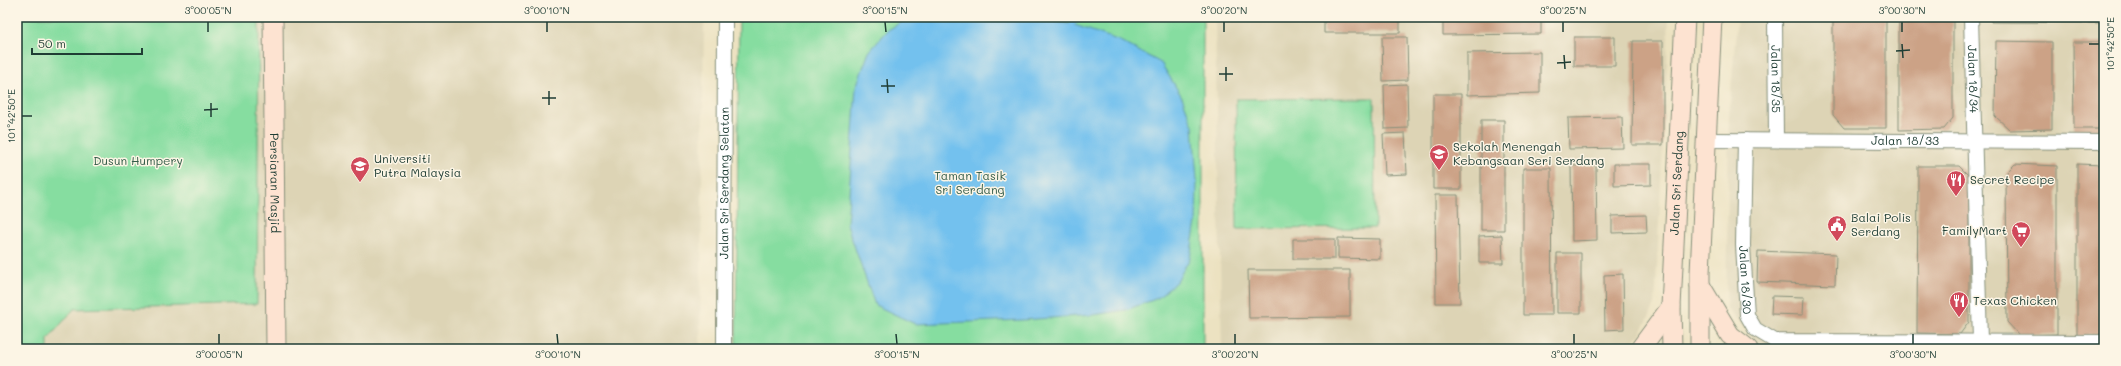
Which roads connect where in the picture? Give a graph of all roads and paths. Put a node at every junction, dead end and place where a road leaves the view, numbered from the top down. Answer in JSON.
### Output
{"nodes":[{"id":1,"x":273,"y":17,"type":"edge"},
{"id":2,"x":725,"y":17,"type":"edge"},
{"id":3,"x":1685,"y":17,"type":"edge"},
{"id":4,"x":1712,"y":17,"type":"edge"},
{"id":5,"x":1775,"y":17,"type":"edge"},
{"id":6,"x":1971,"y":17,"type":"edge"},
{"id":7,"x":1706,"y":140,"type":"junction"},
{"id":8,"x":1745,"y":140,"type":"junction"},
{"id":9,"x":1776,"y":140,"type":"junction"},
{"id":10,"x":1974,"y":142,"type":"junction"},
{"id":11,"x":2104,"y":142,"type":"edge"},
{"id":12,"x":1700,"y":283,"type":"junction"},
{"id":13,"x":1671,"y":307,"type":"junction"},
{"id":14,"x":1980,"y":342,"type":"junction"},
{"id":15,"x":2104,"y":342,"type":"edge"},
{"id":16,"x":276,"y":349,"type":"edge"},
{"id":17,"x":724,"y":349,"type":"edge"},
{"id":18,"x":1640,"y":349,"type":"edge"},
{"id":19,"x":1672,"y":349,"type":"edge"},
{"id":20,"x":1700,"y":349,"type":"edge"},
{"id":21,"x":1748,"y":349,"type":"edge"}],
"edges":[{"from":1,"to":16,"type":"street","name":"Persiaran Masjid"},
{"from":2,"to":17,"type":"street","name":"Jalan Sri Serdang Selatan"},
{"from":3,"to":13,"type":"street","name":"Jalan Sri Serdang"},
{"from":4,"to":7,"type":"street"},
{"from":5,"to":9,"type":"street","name":"Jalan 18/35"},
{"from":6,"to":10,"type":"street","name":"Jalan 18/34"},
{"from":7,"to":8,"type":"street","name":"Jalan 18/33"},
{"from":7,"to":12,"type":"street"},
{"from":8,"to":9,"type":"street","name":"Jalan 18/33"},
{"from":8,"to":14,"type":"street","name":"Jalan 18/30"},
{"from":9,"to":10,"type":"street","name":"Jalan 18/33"},
{"from":10,"to":11,"type":"street","name":"Jalan 18/33"},
{"from":10,"to":14,"type":"street","name":"Jalan 18/34"},
{"from":12,"to":20,"type":"street"},
{"from":12,"to":21,"type":"street"},
{"from":13,"to":18,"type":"street"},
{"from":13,"to":19,"type":"street","name":"Jalan Sri Serdang"},
{"from":14,"to":15,"type":"street","name":"Jalan 18/30"}]}
